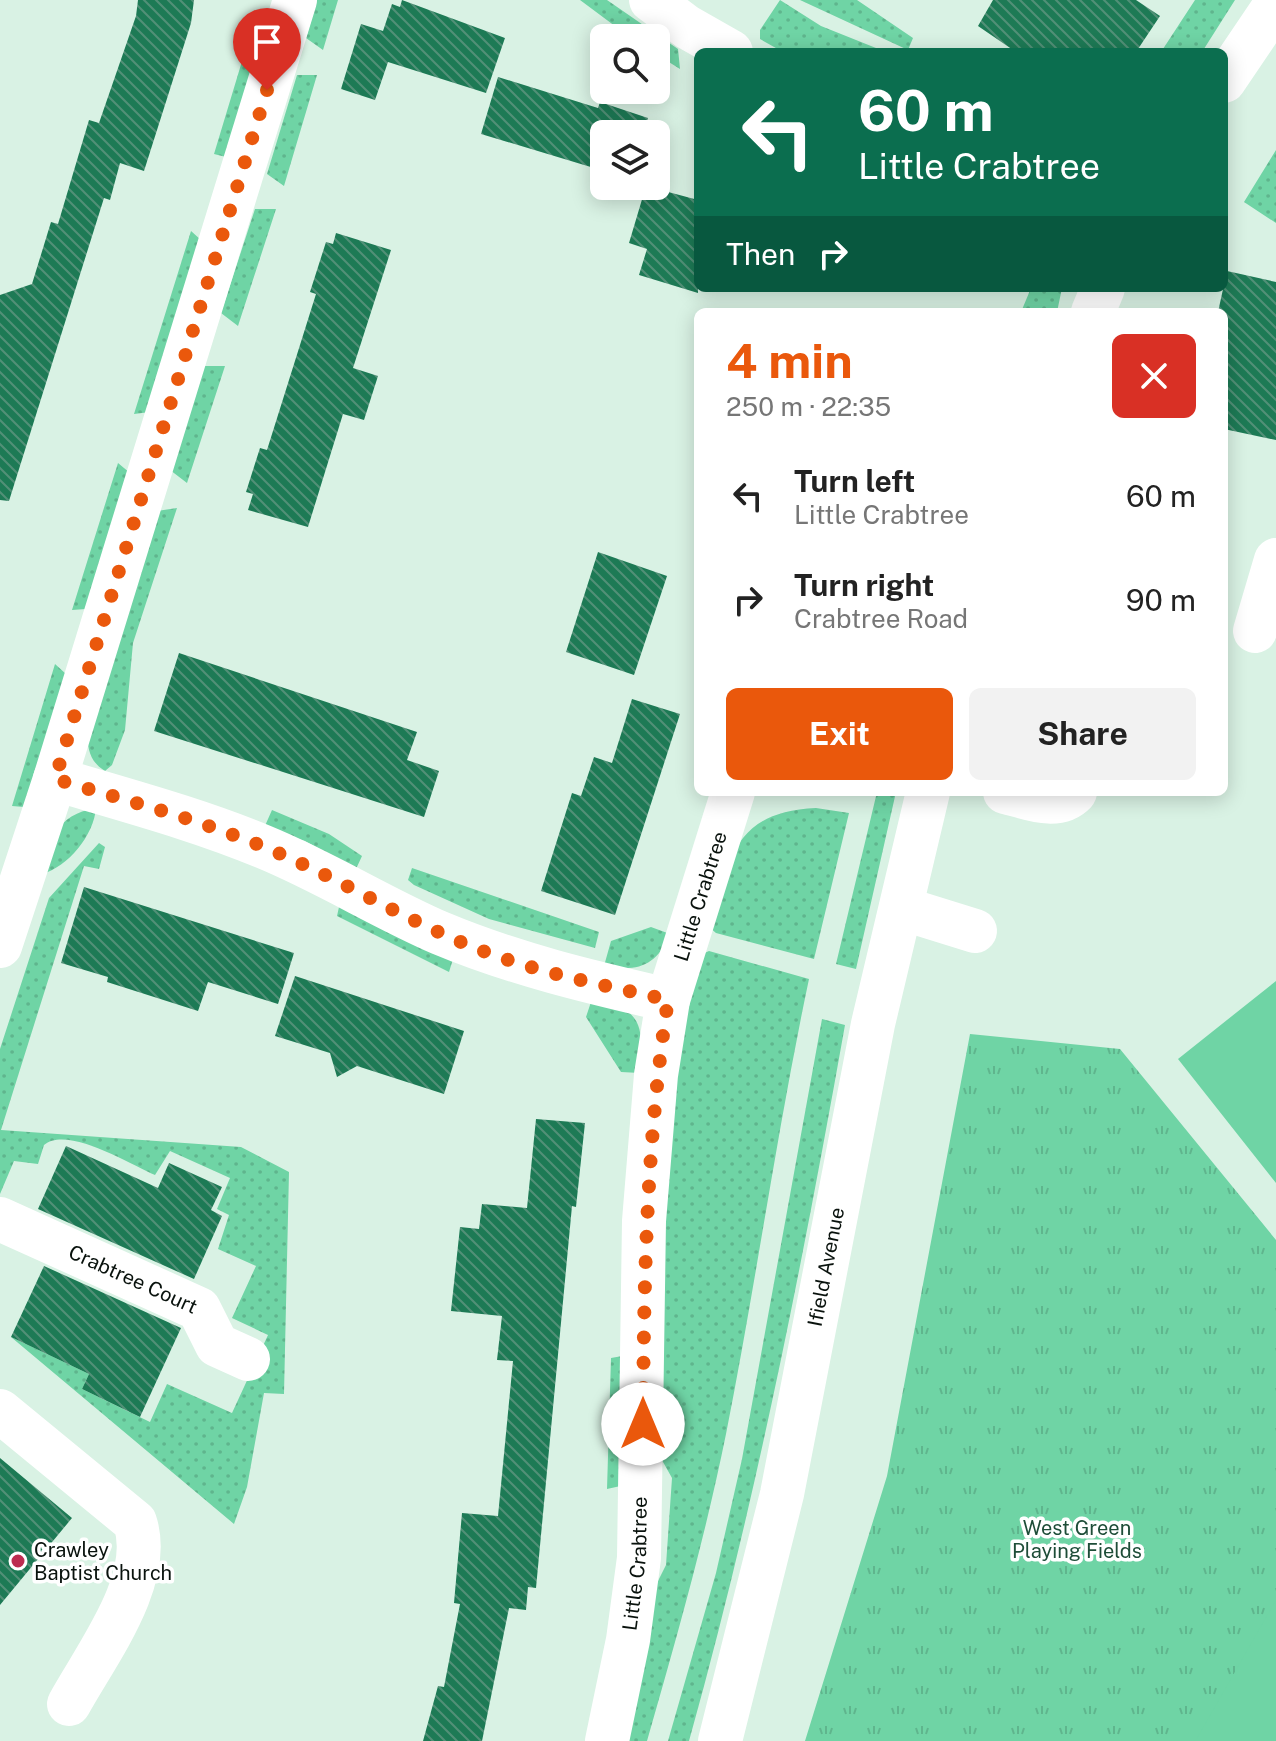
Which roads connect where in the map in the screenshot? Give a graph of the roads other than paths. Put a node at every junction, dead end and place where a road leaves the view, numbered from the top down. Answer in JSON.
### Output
{"nodes":[{"id":1,"x":295,"y":0,"type":"edge"},
{"id":2,"x":651,"y":0,"type":"edge"},
{"id":3,"x":1276,"y":4,"type":"edge"},
{"id":4,"x":724,"y":48,"type":"edge"},
{"id":5,"x":1228,"y":75,"type":"edge"},
{"id":6,"x":1276,"y":560,"type":"edge"},
{"id":7,"x":1252,"y":633,"type":"edge"},
{"id":8,"x":55,"y":779,"type":"junction"},
{"id":9,"x":732,"y":796,"type":"edge"},
{"id":10,"x":927,"y":796,"type":"edge"},
{"id":11,"x":1022,"y":796,"type":"edge"},
{"id":12,"x":1071,"y":796,"type":"edge"},
{"id":13,"x":901,"y":908,"type":"junction"},
{"id":14,"x":975,"y":931,"type":"dead end"},
{"id":15,"x":0,"y":946,"type":"edge"},
{"id":16,"x":668,"y":1000,"type":"junction"},
{"id":17,"x":0,"y":1219,"type":"edge"},
{"id":18,"x":248,"y":1359,"type":"dead end"},
{"id":19,"x":0,"y":1411,"type":"edge"},
{"id":20,"x":69,"y":1704,"type":"dead end"},
{"id":21,"x":607,"y":1741,"type":"edge"},
{"id":22,"x":720,"y":1741,"type":"edge"}],
"edges":[{"from":1,"to":8,"type":"street"},
{"from":2,"to":4,"type":"street"},
{"from":3,"to":5,"type":"street"},
{"from":6,"to":7,"type":"street"},
{"from":8,"to":15,"type":"street"},
{"from":8,"to":16,"type":"street"},
{"from":9,"to":16,"type":"street","name":"Little Crabtree"},
{"from":10,"to":13,"type":"street","name":"Ifield Avenue"},
{"from":11,"to":12,"type":"street"},
{"from":13,"to":14,"type":"street"},
{"from":13,"to":22,"type":"street","name":"Ifield Avenue"},
{"from":16,"to":21,"type":"street","name":"Little Crabtree"},
{"from":17,"to":18,"type":"street","name":"Crabtree Court"},
{"from":19,"to":20,"type":"street"}]}
